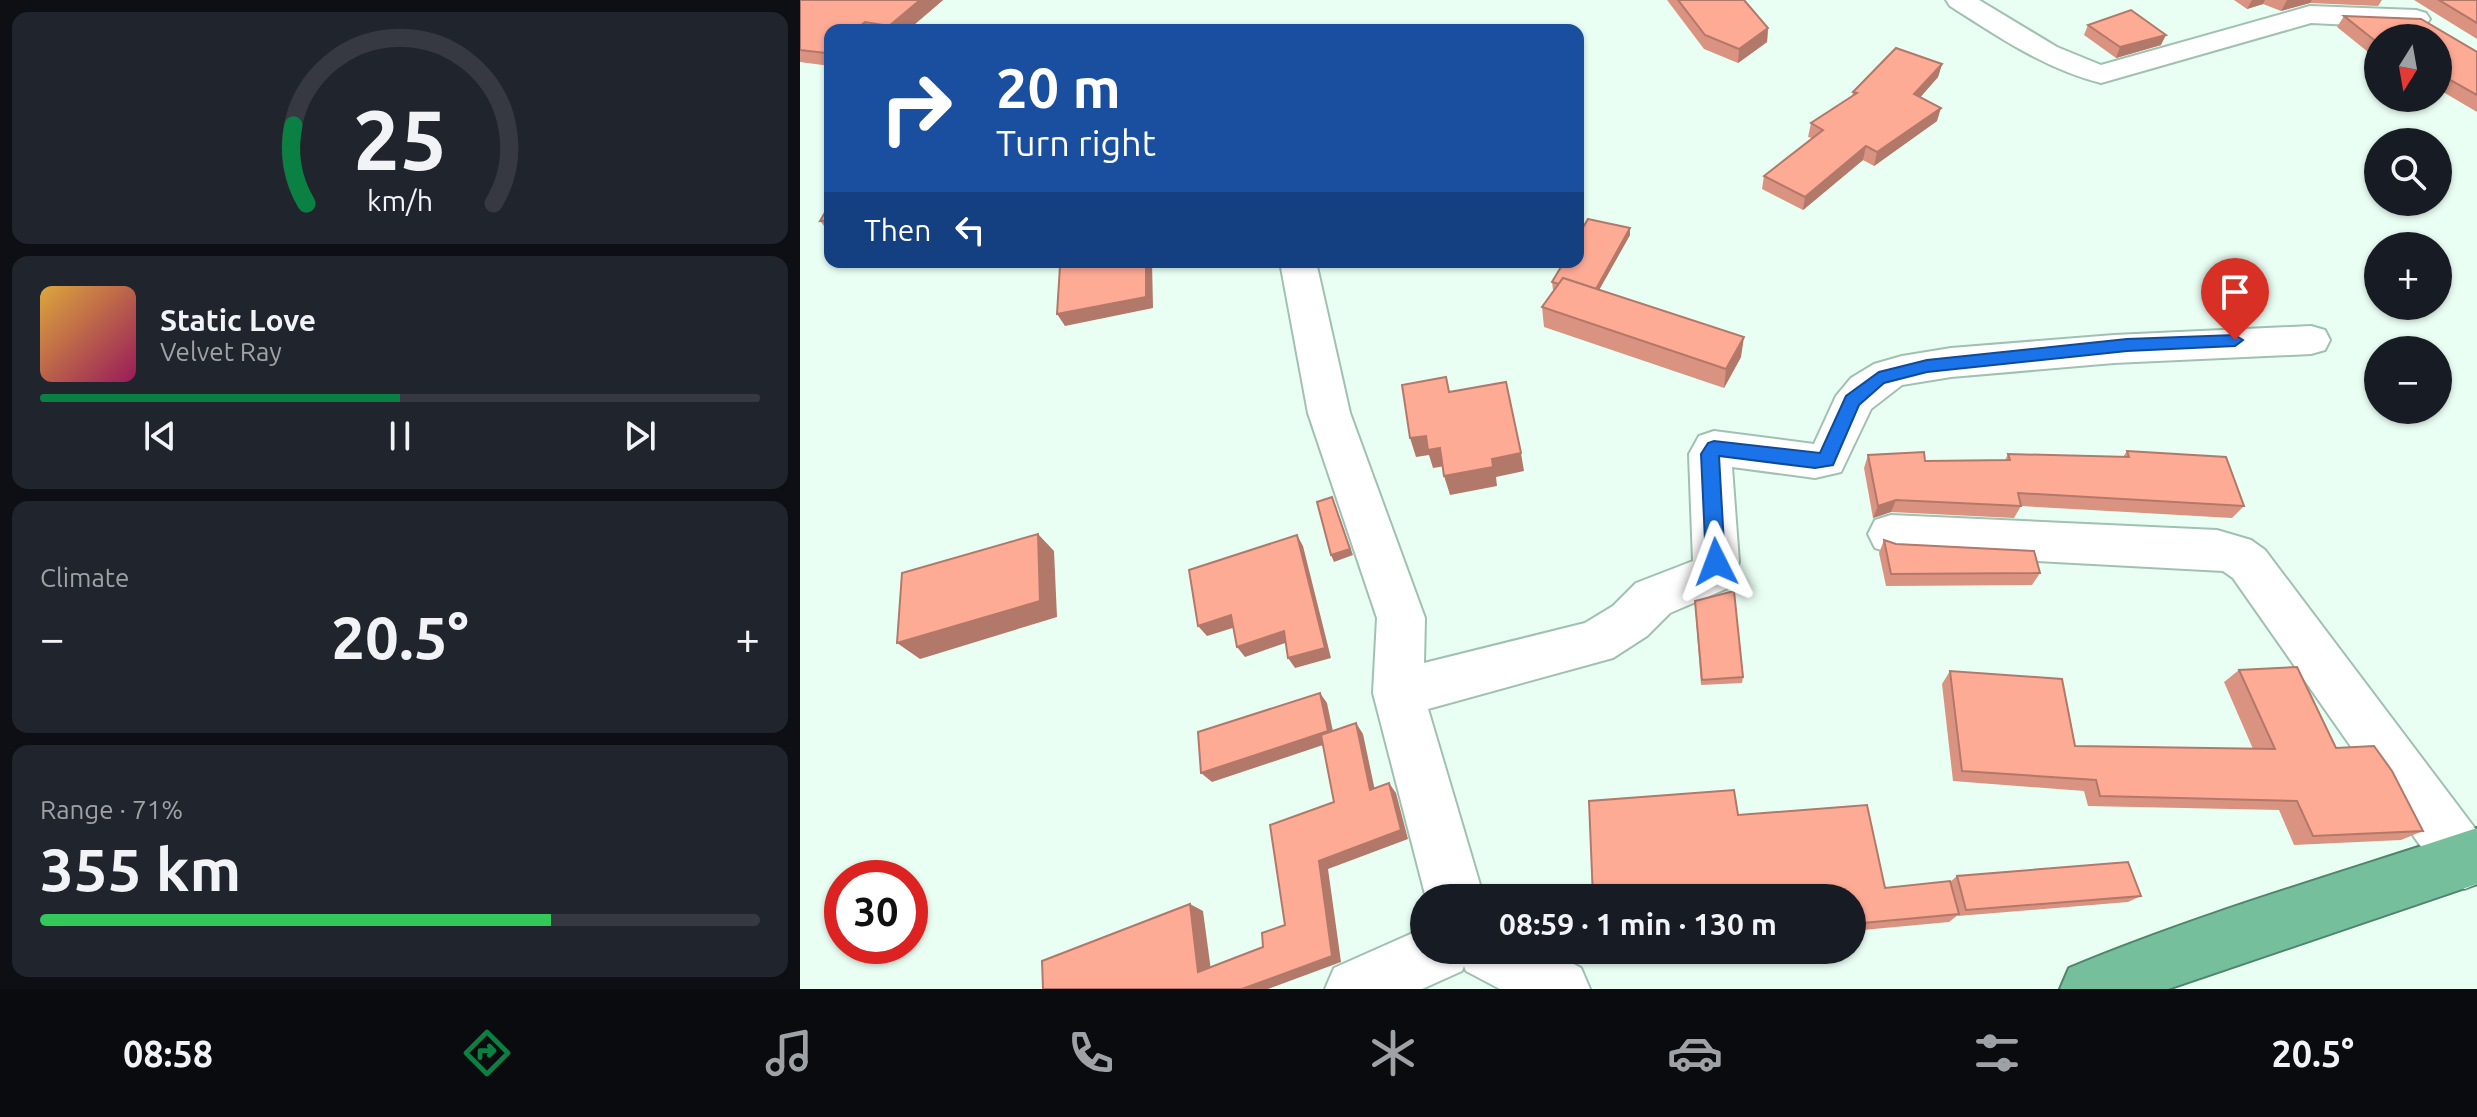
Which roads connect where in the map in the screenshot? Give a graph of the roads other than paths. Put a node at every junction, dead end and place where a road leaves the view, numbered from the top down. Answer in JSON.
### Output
{"nodes":[{"id":1,"x":1960,"y":0,"type":"edge"},
{"id":2,"x":2389,"y":0,"type":"edge"},
{"id":3,"x":1299,"y":268,"type":"edge"},
{"id":4,"x":2311,"y":340,"type":"dead end"},
{"id":5,"x":1891,"y":534,"type":"dead end"},
{"id":6,"x":1398,"y":693,"type":"junction"},
{"id":7,"x":2471,"y":858,"type":"edge"},
{"id":8,"x":1451,"y":884,"type":"edge"},
{"id":9,"x":1410,"y":964,"type":"edge"},
{"id":10,"x":1513,"y":964,"type":"edge"},
{"id":11,"x":2181,"y":973,"type":"edge"},
{"id":12,"x":1355,"y":989,"type":"edge"},
{"id":13,"x":1560,"y":989,"type":"edge"},
{"id":14,"x":2090,"y":989,"type":"edge"}],
"edges":[{"from":1,"to":2,"type":"street"},
{"from":3,"to":6,"type":"street"},
{"from":4,"to":6,"type":"street"},
{"from":5,"to":7,"type":"street"},
{"from":6,"to":8,"type":"street"},
{"from":7,"to":11,"type":"highway"},
{"from":9,"to":12,"type":"street"},
{"from":10,"to":13,"type":"street"},
{"from":11,"to":14,"type":"highway"}]}
